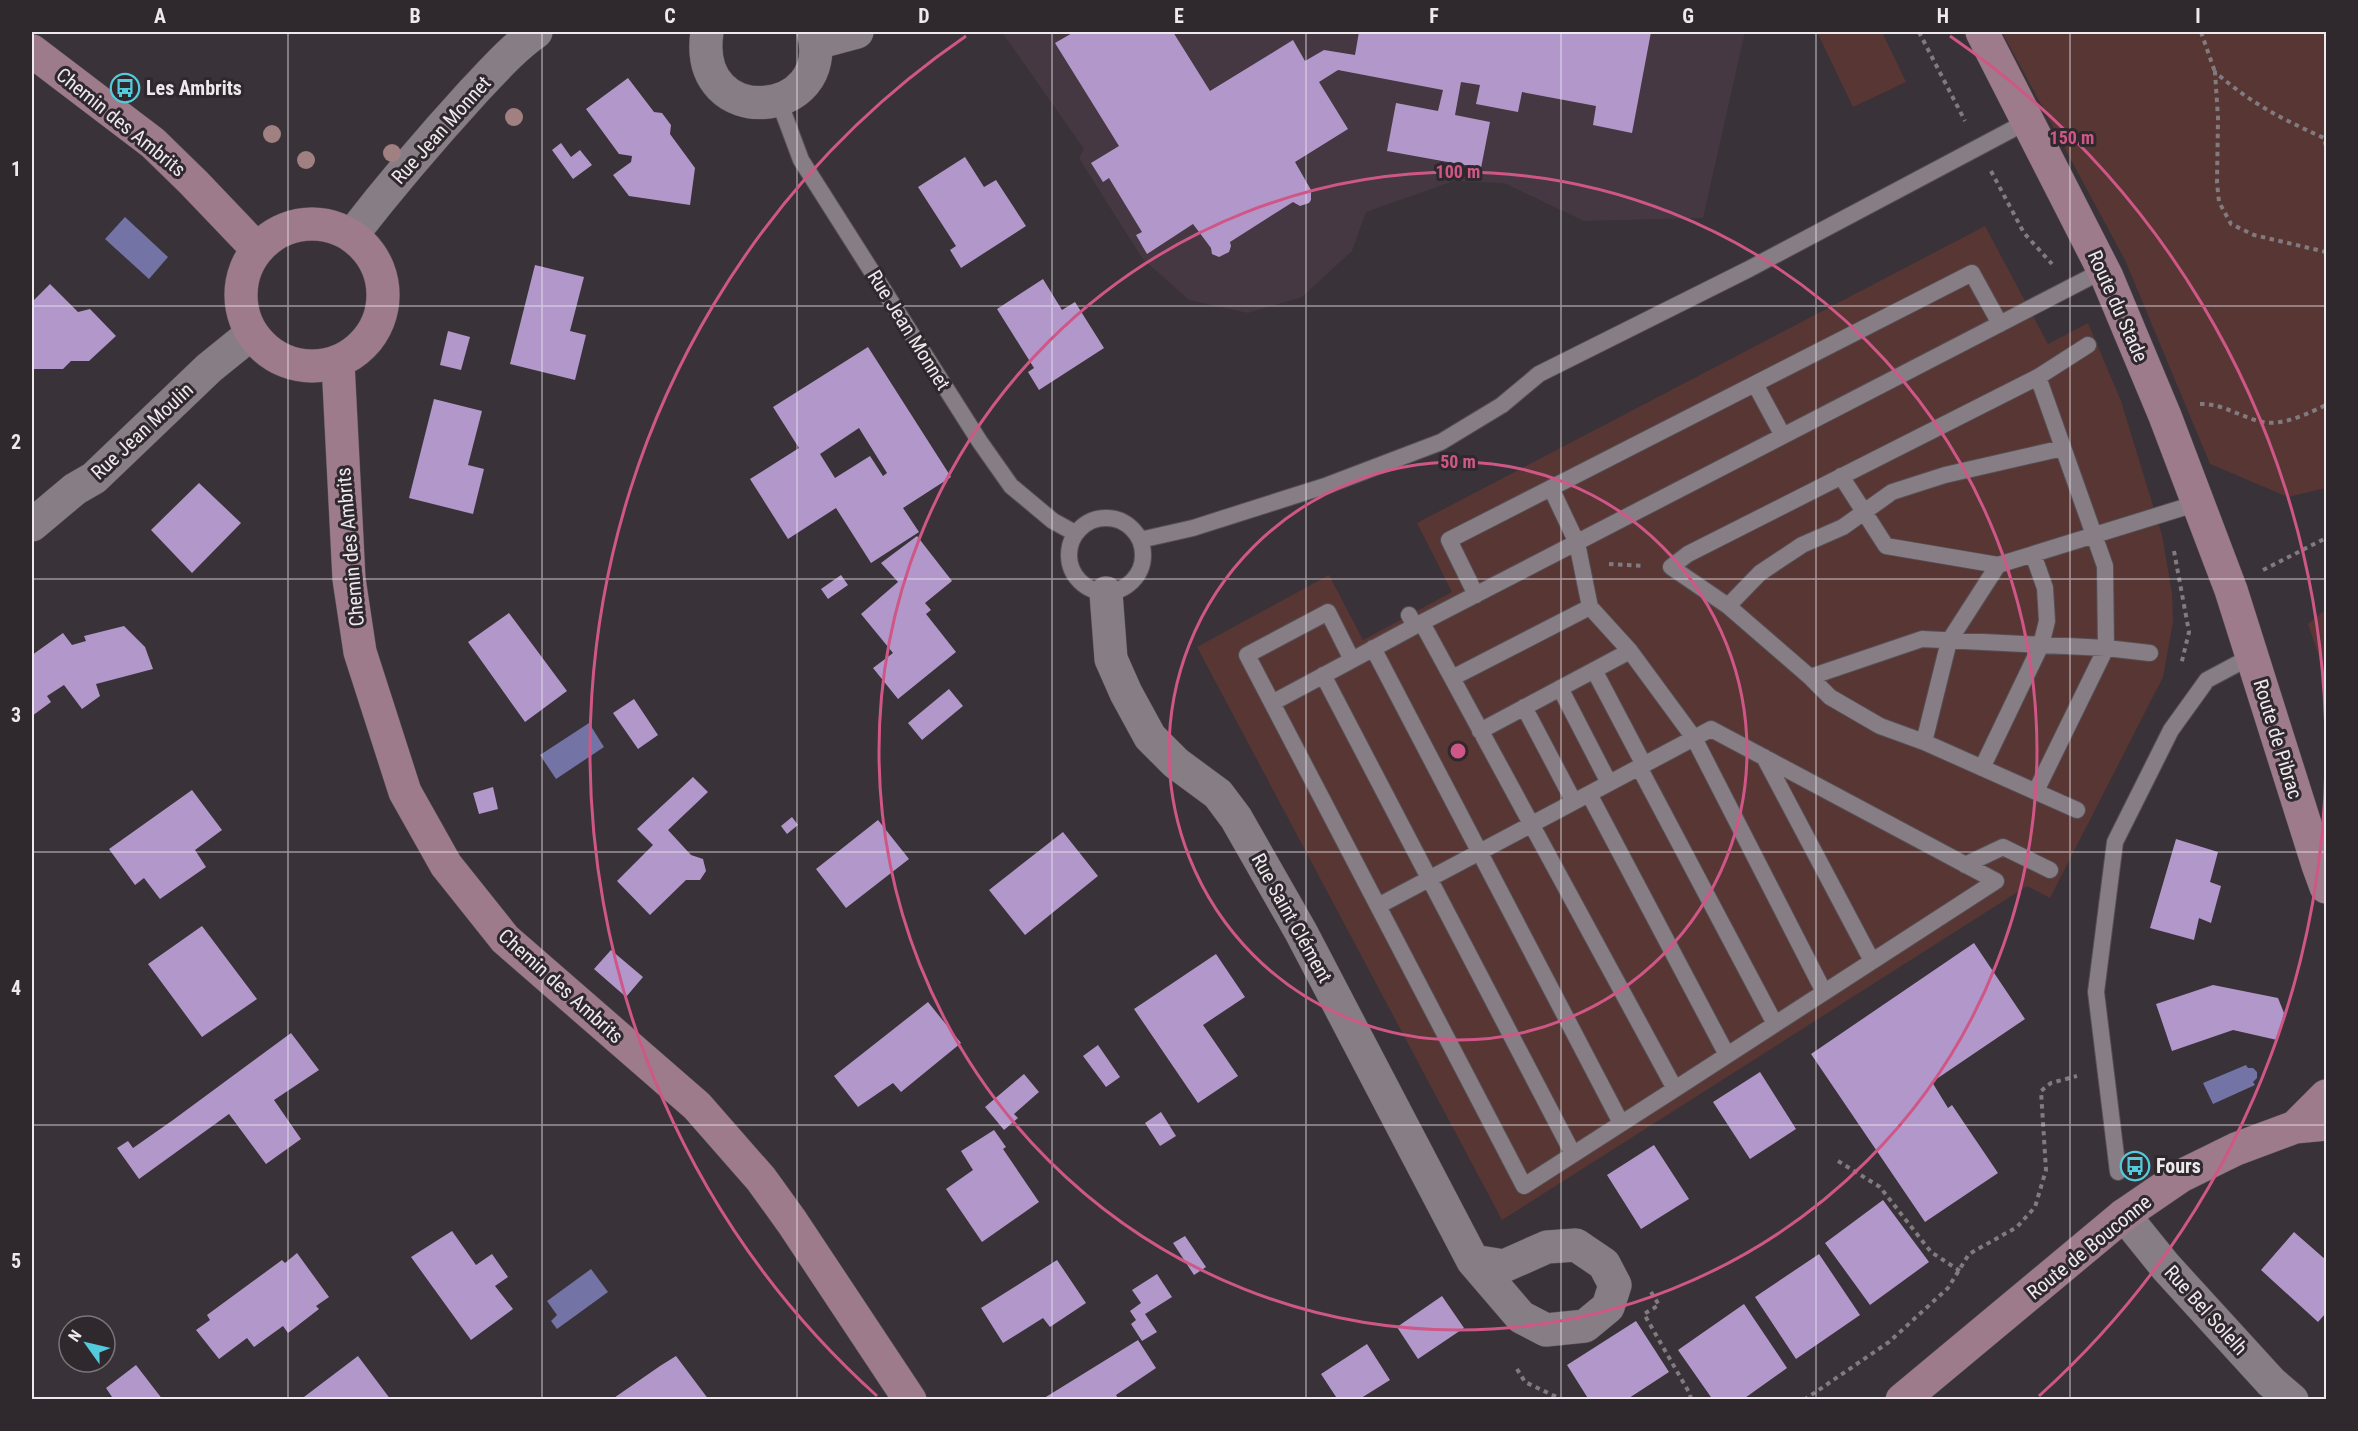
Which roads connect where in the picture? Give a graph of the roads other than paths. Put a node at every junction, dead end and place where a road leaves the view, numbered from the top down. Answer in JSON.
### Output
{"nodes":[{"id":1,"x":536,"y":32,"type":"edge"},
{"id":2,"x":706,"y":32,"type":"edge"},
{"id":3,"x":857,"y":32,"type":"edge"},
{"id":4,"x":1982,"y":32,"type":"edge"},
{"id":5,"x":815,"y":37,"type":"edge"},
{"id":6,"x":32,"y":51,"type":"edge"},
{"id":7,"x":779,"y":100,"type":"junction"},
{"id":8,"x":2028,"y":122,"type":"junction"},
{"id":9,"x":352,"y":236,"type":"junction"},
{"id":10,"x":256,"y":249,"type":"junction"},
{"id":11,"x":2104,"y":270,"type":"junction"},
{"id":12,"x":2000,"y":324,"type":"junction"},
{"id":13,"x":251,"y":334,"type":"junction"},
{"id":14,"x":2088,"y":345,"type":"dead end"},
{"id":15,"x":338,"y":363,"type":"junction"},
{"id":16,"x":2038,"y":377,"type":"junction"},
{"id":17,"x":1755,"y":384,"type":"junction"},
{"id":18,"x":1783,"y":436,"type":"junction"},
{"id":19,"x":2063,"y":448,"type":"junction"},
{"id":20,"x":1841,"y":477,"type":"junction"},
{"id":21,"x":1551,"y":488,"type":"junction"},
{"id":22,"x":2198,"y":503,"type":"junction"},
{"id":23,"x":1864,"y":512,"type":"junction"},
{"id":24,"x":35,"y":516,"type":"edge"},
{"id":25,"x":1075,"y":533,"type":"junction"},
{"id":26,"x":2094,"y":535,"type":"junction"},
{"id":27,"x":1140,"y":540,"type":"junction"},
{"id":28,"x":1577,"y":543,"type":"junction"},
{"id":29,"x":2033,"y":554,"type":"junction"},
{"id":30,"x":1998,"y":565,"type":"junction"},
{"id":31,"x":2231,"y":590,"type":"joint"},
{"id":32,"x":1106,"y":593,"type":"junction"},
{"id":33,"x":1476,"y":595,"type":"junction"},
{"id":34,"x":1728,"y":606,"type":"junction"},
{"id":35,"x":1590,"y":607,"type":"junction"},
{"id":36,"x":1415,"y":621,"type":"junction"},
{"id":37,"x":1949,"y":640,"type":"junction"},
{"id":38,"x":2041,"y":645,"type":"junction"},
{"id":39,"x":1374,"y":648,"type":"junction"},
{"id":40,"x":2106,"y":648,"type":"junction"},
{"id":41,"x":1630,"y":651,"type":"junction"},
{"id":42,"x":2150,"y":653,"type":"dead end"},
{"id":43,"x":2252,"y":656,"type":"junction"},
{"id":44,"x":1352,"y":660,"type":"junction"},
{"id":45,"x":1594,"y":670,"type":"junction"},
{"id":46,"x":1323,"y":675,"type":"junction"},
{"id":47,"x":1810,"y":677,"type":"junction"},
{"id":48,"x":1452,"y":678,"type":"junction"},
{"id":49,"x":1560,"y":688,"type":"junction"},
{"id":50,"x":1272,"y":703,"type":"junction"},
{"id":51,"x":1524,"y":707,"type":"junction"},
{"id":52,"x":1480,"y":730,"type":"junction"},
{"id":53,"x":1694,"y":738,"type":"junction"},
{"id":54,"x":1924,"y":742,"type":"junction"},
{"id":55,"x":1764,"y":757,"type":"junction"},
{"id":56,"x":1642,"y":766,"type":"junction"},
{"id":57,"x":1982,"y":768,"type":"junction"},
{"id":58,"x":1609,"y":783,"type":"junction"},
{"id":59,"x":2036,"y":791,"type":"junction"},
{"id":60,"x":1581,"y":798,"type":"junction"},
{"id":61,"x":2077,"y":810,"type":"dead end"},
{"id":62,"x":1531,"y":825,"type":"junction"},
{"id":63,"x":1480,"y":852,"type":"junction"},
{"id":64,"x":1965,"y":865,"type":"junction"},
{"id":65,"x":2050,"y":870,"type":"dead end"},
{"id":66,"x":1429,"y":879,"type":"junction"},
{"id":67,"x":2326,"y":887,"type":"edge"},
{"id":68,"x":1378,"y":906,"type":"junction"},
{"id":69,"x":1872,"y":962,"type":"junction"},
{"id":70,"x":1824,"y":992,"type":"junction"},
{"id":71,"x":1775,"y":1024,"type":"junction"},
{"id":72,"x":1727,"y":1055,"type":"junction"},
{"id":73,"x":1675,"y":1089,"type":"junction"},
{"id":74,"x":2326,"y":1096,"type":"edge"},
{"id":75,"x":1621,"y":1123,"type":"junction"},
{"id":76,"x":2311,"y":1125,"type":"edge"},
{"id":77,"x":1574,"y":1154,"type":"junction"},
{"id":78,"x":2118,"y":1172,"type":"dead end"},
{"id":79,"x":2124,"y":1215,"type":"junction"},
{"id":80,"x":1473,"y":1261,"type":"dead end"},
{"id":81,"x":910,"y":1400,"type":"edge"},
{"id":82,"x":1902,"y":1400,"type":"edge"},
{"id":83,"x":2292,"y":1400,"type":"edge"}],
"edges":[{"from":1,"to":9,"type":"street","name":"Rue Jean Monnet"},
{"from":2,"to":7,"type":"street"},
{"from":3,"to":5,"type":"street"},
{"from":4,"to":8,"type":"street","name":"Route du Stade"},
{"from":5,"to":7,"type":"street"},
{"from":6,"to":10,"type":"street","name":"Chemin des Ambrits"},
{"from":7,"to":25,"type":"lane","name":"Rue Jean Monnet"},
{"from":8,"to":11,"type":"street","name":"Route du Stade"},
{"from":8,"to":27,"type":"lane"},
{"from":9,"to":10,"type":"street"},
{"from":9,"to":15,"type":"street"},
{"from":10,"to":13,"type":"street"},
{"from":11,"to":12,"type":"lane"},
{"from":11,"to":22,"type":"street","name":"Route du Stade"},
{"from":12,"to":17,"type":"lane"},
{"from":12,"to":18,"type":"lane"},
{"from":13,"to":15,"type":"street"},
{"from":13,"to":24,"type":"street","name":"Rue Jean Moulin"},
{"from":14,"to":16,"type":"lane"},
{"from":15,"to":81,"type":"street","name":"Chemin des Ambrits"},
{"from":16,"to":19,"type":"lane"},
{"from":16,"to":20,"type":"lane"},
{"from":17,"to":18,"type":"lane"},
{"from":17,"to":21,"type":"lane"},
{"from":18,"to":28,"type":"lane"},
{"from":19,"to":23,"type":"lane"},
{"from":19,"to":26,"type":"lane"},
{"from":20,"to":23,"type":"lane"},
{"from":20,"to":34,"type":"lane"},
{"from":21,"to":28,"type":"lane"},
{"from":21,"to":33,"type":"lane"},
{"from":22,"to":26,"type":"lane"},
{"from":22,"to":31,"type":"street","name":"Route du Stade"},
{"from":23,"to":30,"type":"lane"},
{"from":23,"to":34,"type":"lane"},
{"from":25,"to":27,"type":"lane"},
{"from":25,"to":32,"type":"lane"},
{"from":26,"to":29,"type":"lane"},
{"from":26,"to":40,"type":"lane"},
{"from":27,"to":32,"type":"lane"},
{"from":28,"to":33,"type":"lane"},
{"from":28,"to":35,"type":"lane"},
{"from":29,"to":30,"type":"lane"},
{"from":29,"to":38,"type":"lane"},
{"from":30,"to":37,"type":"lane"},
{"from":31,"to":43,"type":"street","name":"Route de Pibrac"},
{"from":32,"to":80,"type":"street","name":"Rue Saint Clément"},
{"from":33,"to":36,"type":"lane"},
{"from":34,"to":47,"type":"lane"},
{"from":35,"to":41,"type":"lane"},
{"from":35,"to":48,"type":"lane"},
{"from":36,"to":39,"type":"lane"},
{"from":36,"to":48,"type":"lane"},
{"from":37,"to":38,"type":"lane"},
{"from":37,"to":47,"type":"lane"},
{"from":37,"to":54,"type":"lane"},
{"from":38,"to":40,"type":"lane"},
{"from":38,"to":57,"type":"lane"},
{"from":39,"to":44,"type":"lane"},
{"from":39,"to":63,"type":"lane"},
{"from":40,"to":42,"type":"lane"},
{"from":40,"to":59,"type":"lane"},
{"from":41,"to":45,"type":"lane"},
{"from":41,"to":53,"type":"lane"},
{"from":43,"to":67,"type":"street","name":"Route de Pibrac"},
{"from":43,"to":78,"type":"lane"},
{"from":44,"to":46,"type":"lane"},
{"from":44,"to":50,"type":"lane"},
{"from":45,"to":49,"type":"lane"},
{"from":45,"to":56,"type":"lane"},
{"from":46,"to":50,"type":"lane"},
{"from":46,"to":66,"type":"lane"},
{"from":47,"to":54,"type":"lane"},
{"from":48,"to":52,"type":"lane"},
{"from":49,"to":51,"type":"lane"},
{"from":49,"to":58,"type":"lane"},
{"from":50,"to":68,"type":"lane"},
{"from":51,"to":52,"type":"lane"},
{"from":51,"to":60,"type":"lane"},
{"from":52,"to":62,"type":"lane"},
{"from":53,"to":55,"type":"lane"},
{"from":53,"to":56,"type":"lane"},
{"from":53,"to":70,"type":"lane"},
{"from":54,"to":57,"type":"lane"},
{"from":55,"to":64,"type":"lane"},
{"from":55,"to":69,"type":"lane"},
{"from":56,"to":58,"type":"lane"},
{"from":56,"to":71,"type":"lane"},
{"from":57,"to":59,"type":"lane"},
{"from":58,"to":60,"type":"lane"},
{"from":59,"to":61,"type":"lane"},
{"from":60,"to":62,"type":"lane"},
{"from":60,"to":72,"type":"lane"},
{"from":62,"to":63,"type":"lane"},
{"from":62,"to":73,"type":"lane"},
{"from":63,"to":66,"type":"lane"},
{"from":63,"to":75,"type":"lane"},
{"from":64,"to":65,"type":"lane"},
{"from":64,"to":69,"type":"lane"},
{"from":66,"to":68,"type":"lane"},
{"from":66,"to":77,"type":"lane"},
{"from":68,"to":77,"type":"lane"},
{"from":69,"to":70,"type":"lane"},
{"from":70,"to":71,"type":"lane"},
{"from":71,"to":72,"type":"lane"},
{"from":72,"to":73,"type":"lane"},
{"from":73,"to":75,"type":"lane"},
{"from":74,"to":76,"type":"street","name":"Route de Bouconne"},
{"from":75,"to":77,"type":"lane"},
{"from":76,"to":79,"type":"street","name":"Route de Bouconne"},
{"from":79,"to":82,"type":"street","name":"Route de Bouconne"},
{"from":79,"to":83,"type":"street","name":"Rue Bel Solelh"}]}
